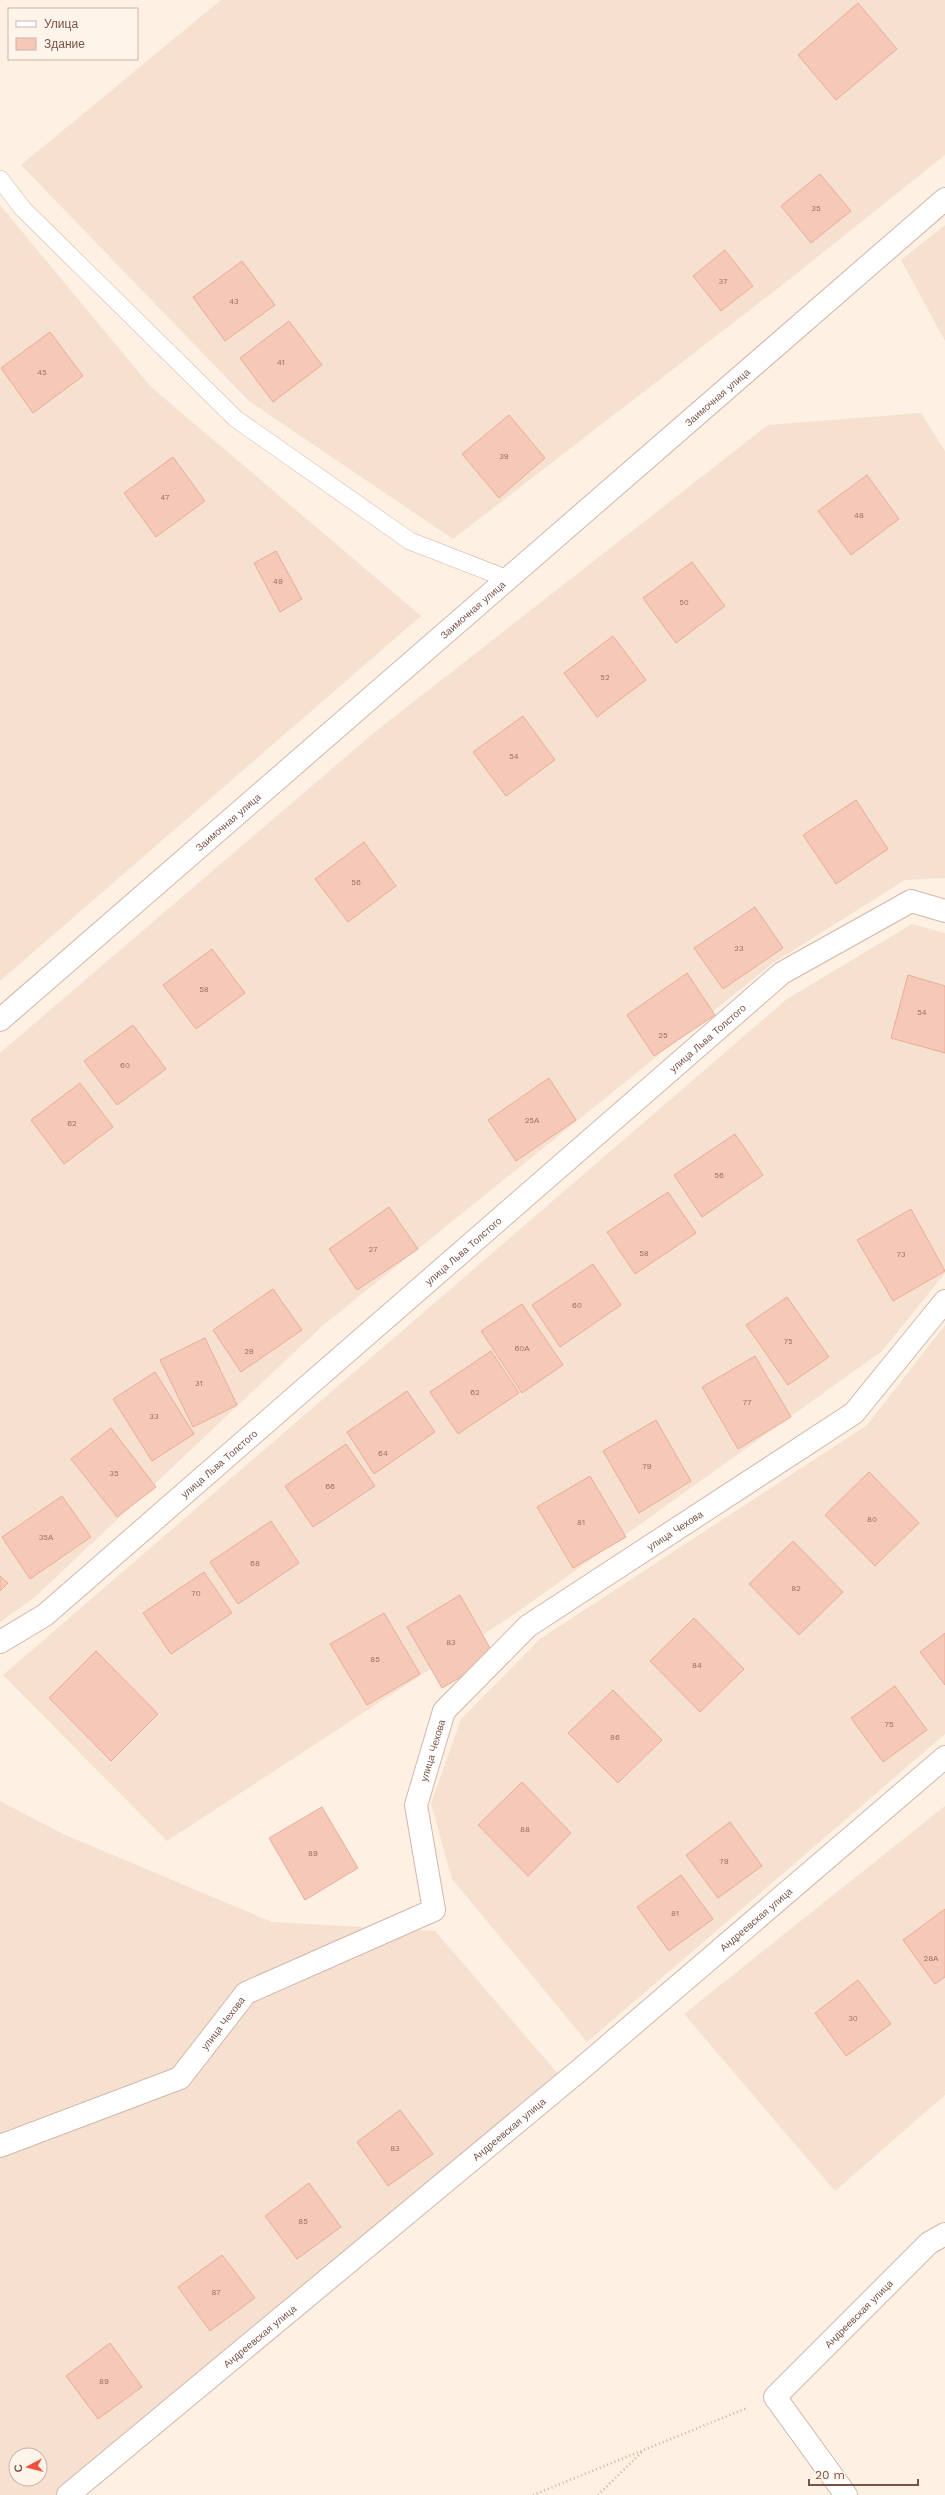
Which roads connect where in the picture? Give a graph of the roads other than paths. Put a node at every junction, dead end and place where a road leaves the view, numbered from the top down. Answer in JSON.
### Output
{"nodes":[{"id":1,"x":0,"y":179,"type":"edge"},
{"id":2,"x":945,"y":200,"type":"edge"},
{"id":3,"x":508,"y":579,"type":"junction"},
{"id":4,"x":945,"y":911,"type":"edge"},
{"id":5,"x":0,"y":1020,"type":"edge"},
{"id":6,"x":945,"y":1301,"type":"edge"},
{"id":7,"x":0,"y":1642,"type":"edge"},
{"id":8,"x":945,"y":1757,"type":"edge"},
{"id":9,"x":0,"y":2146,"type":"edge"},
{"id":10,"x":945,"y":2234,"type":"edge"},
{"id":11,"x":68,"y":2495,"type":"edge"},
{"id":12,"x":846,"y":2495,"type":"edge"}],
"edges":[{"from":1,"to":3,"type":"lane"},
{"from":2,"to":3,"type":"street","name":"Заимочная улица"},
{"from":3,"to":5,"type":"street","name":"Заимочная улица"},
{"from":4,"to":7,"type":"street","name":"улица Льва Толстого"},
{"from":6,"to":9,"type":"street","name":"улица Чехова"},
{"from":8,"to":11,"type":"street","name":"Андреевская улица"},
{"from":10,"to":12,"type":"street","name":"Андреевская улица"}]}
